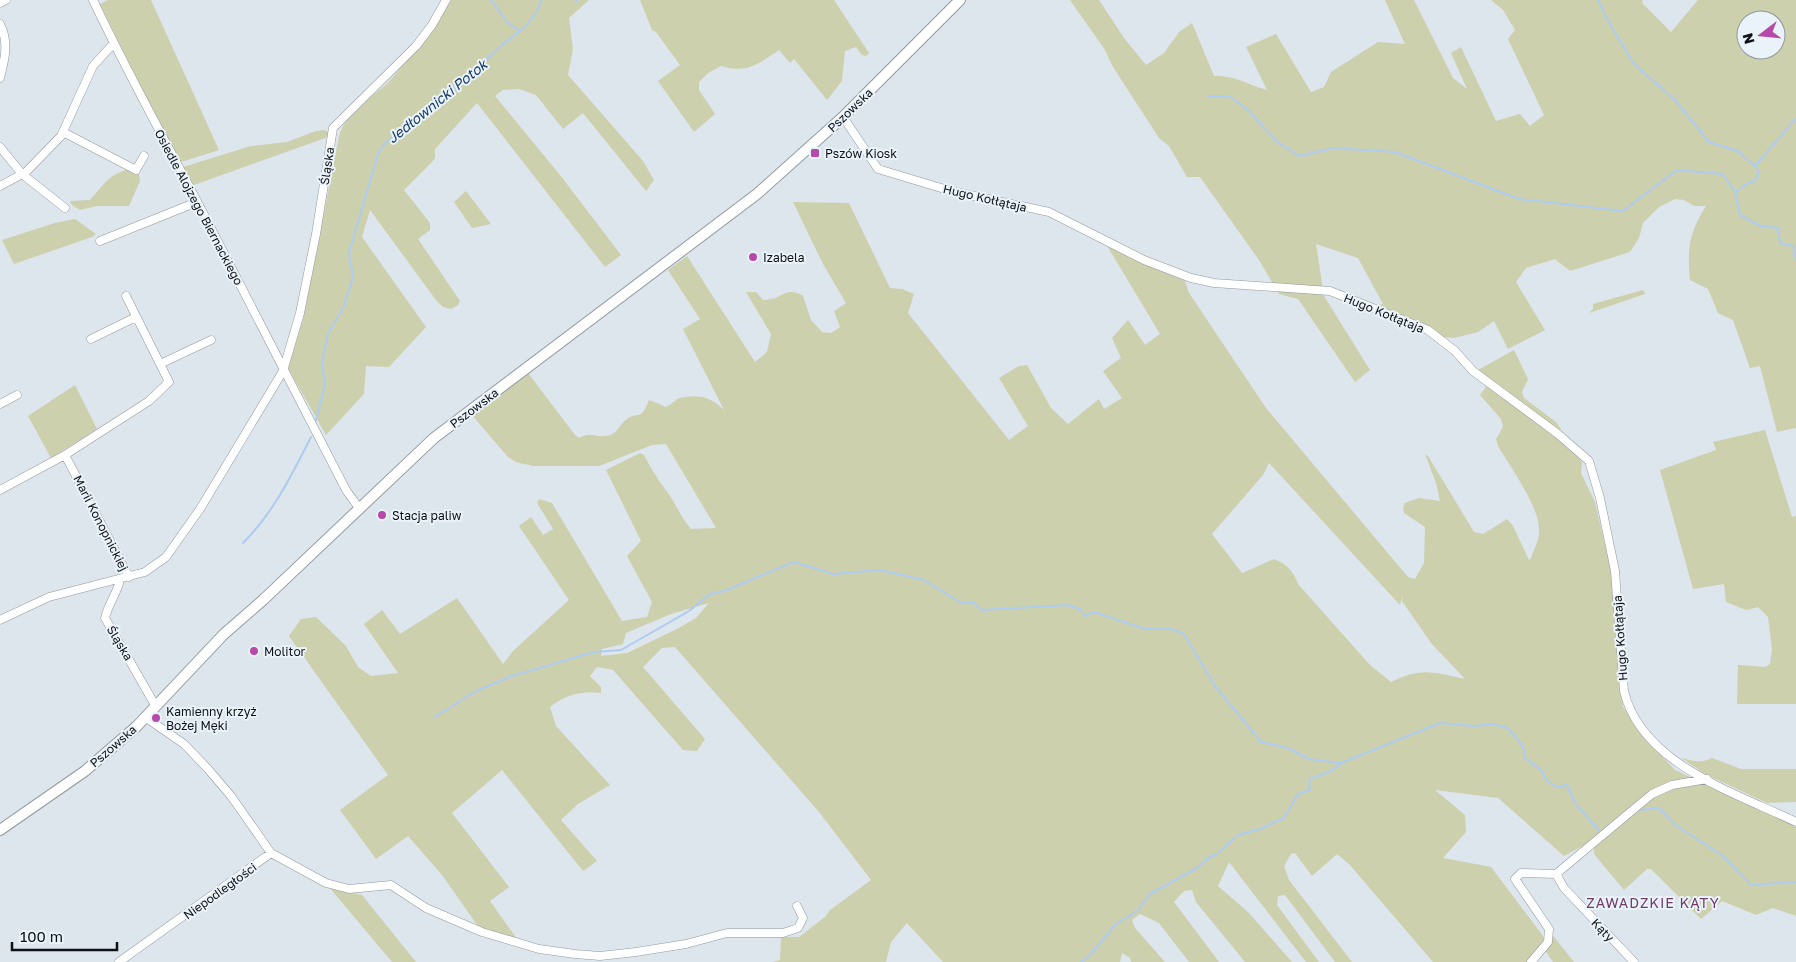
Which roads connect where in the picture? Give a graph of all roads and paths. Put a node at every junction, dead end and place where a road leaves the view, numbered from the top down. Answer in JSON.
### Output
{"nodes":[{"id":1,"x":6,"y":0,"type":"edge"},
{"id":2,"x":93,"y":0,"type":"edge"},
{"id":3,"x":446,"y":0,"type":"edge"},
{"id":4,"x":960,"y":0,"type":"edge"},
{"id":5,"x":0,"y":3,"type":"edge"},
{"id":6,"x":0,"y":24,"type":"edge"},
{"id":7,"x":114,"y":43,"type":"junction"},
{"id":8,"x":0,"y":78,"type":"edge"},
{"id":9,"x":843,"y":118,"type":"junction"},
{"id":10,"x":63,"y":132,"type":"junction"},
{"id":11,"x":0,"y":147,"type":"edge"},
{"id":12,"x":144,"y":156,"type":"dead end"},
{"id":13,"x":22,"y":174,"type":"junction"},
{"id":14,"x":0,"y":186,"type":"edge"},
{"id":15,"x":197,"y":202,"type":"junction"},
{"id":16,"x":65,"y":208,"type":"dead end"},
{"id":17,"x":100,"y":241,"type":"dead end"},
{"id":18,"x":126,"y":296,"type":"dead end"},
{"id":19,"x":136,"y":317,"type":"junction"},
{"id":20,"x":91,"y":339,"type":"dead end"},
{"id":21,"x":211,"y":340,"type":"dead end"},
{"id":22,"x":160,"y":364,"type":"junction"},
{"id":23,"x":283,"y":372,"type":"junction"},
{"id":24,"x":17,"y":395,"type":"dead end"},
{"id":25,"x":0,"y":404,"type":"edge"},
{"id":26,"x":66,"y":455,"type":"junction"},
{"id":27,"x":0,"y":490,"type":"edge"},
{"id":28,"x":359,"y":508,"type":"junction"},
{"id":29,"x":129,"y":577,"type":"junction"},
{"id":30,"x":120,"y":580,"type":"junction"},
{"id":31,"x":0,"y":620,"type":"edge"},
{"id":32,"x":155,"y":705,"type":"junction"},
{"id":33,"x":145,"y":717,"type":"junction"},
{"id":34,"x":1706,"y":779,"type":"junction"},
{"id":35,"x":1796,"y":822,"type":"edge"},
{"id":36,"x":0,"y":830,"type":"edge"},
{"id":37,"x":271,"y":853,"type":"junction"},
{"id":38,"x":1556,"y":874,"type":"junction"},
{"id":39,"x":797,"y":906,"type":"dead end"},
{"id":40,"x":119,"y":962,"type":"edge"},
{"id":41,"x":1531,"y":962,"type":"edge"},
{"id":42,"x":1634,"y":962,"type":"edge"}],
"edges":[{"from":1,"to":5,"type":"street"},
{"from":2,"to":7,"type":"street","name":"Osiedle Alojzego Biernackiego"},
{"from":3,"to":23,"type":"street","name":"Śląska"},
{"from":4,"to":9,"type":"main road","name":"Pszowska"},
{"from":6,"to":8,"type":"street"},
{"from":7,"to":10,"type":"street"},
{"from":7,"to":15,"type":"street","name":"Osiedle Alojzego Biernackiego"},
{"from":9,"to":28,"type":"main road","name":"Pszowska"},
{"from":9,"to":34,"type":"street","name":"Hugo Kołłątaja"},
{"from":10,"to":12,"type":"street","name":"Osiedle Alojzego Biernackiego"},
{"from":10,"to":13,"type":"street"},
{"from":11,"to":13,"type":"street"},
{"from":13,"to":14,"type":"street"},
{"from":13,"to":16,"type":"street"},
{"from":15,"to":17,"type":"street"},
{"from":15,"to":23,"type":"street","name":"Osiedle Alojzego Biernackiego"},
{"from":18,"to":19,"type":"street"},
{"from":19,"to":20,"type":"street"},
{"from":19,"to":22,"type":"street"},
{"from":21,"to":22,"type":"street"},
{"from":22,"to":26,"type":"street"},
{"from":23,"to":28,"type":"street"},
{"from":23,"to":29,"type":"street","name":"Śląska"},
{"from":24,"to":25,"type":"street"},
{"from":26,"to":27,"type":"street"},
{"from":26,"to":29,"type":"street","name":"Marii Konopnickiej"},
{"from":28,"to":32,"type":"main road","name":"Pszowska"},
{"from":29,"to":30,"type":"street","name":"Marii Konopnickiej"},
{"from":30,"to":31,"type":"street","name":"Marii Konopnickiej"},
{"from":30,"to":32,"type":"street","name":"Śląska"},
{"from":32,"to":33,"type":"main road","name":"Pszowska"},
{"from":33,"to":36,"type":"main road","name":"Pszowska"},
{"from":33,"to":37,"type":"street"},
{"from":34,"to":35,"type":"street","name":"Hugo Kołłątaja"},
{"from":34,"to":38,"type":"street"},
{"from":37,"to":39,"type":"street"},
{"from":37,"to":40,"type":"street","name":"Niepodległości"},
{"from":38,"to":41,"type":"street"},
{"from":38,"to":42,"type":"street","name":"Kąty"}]}
